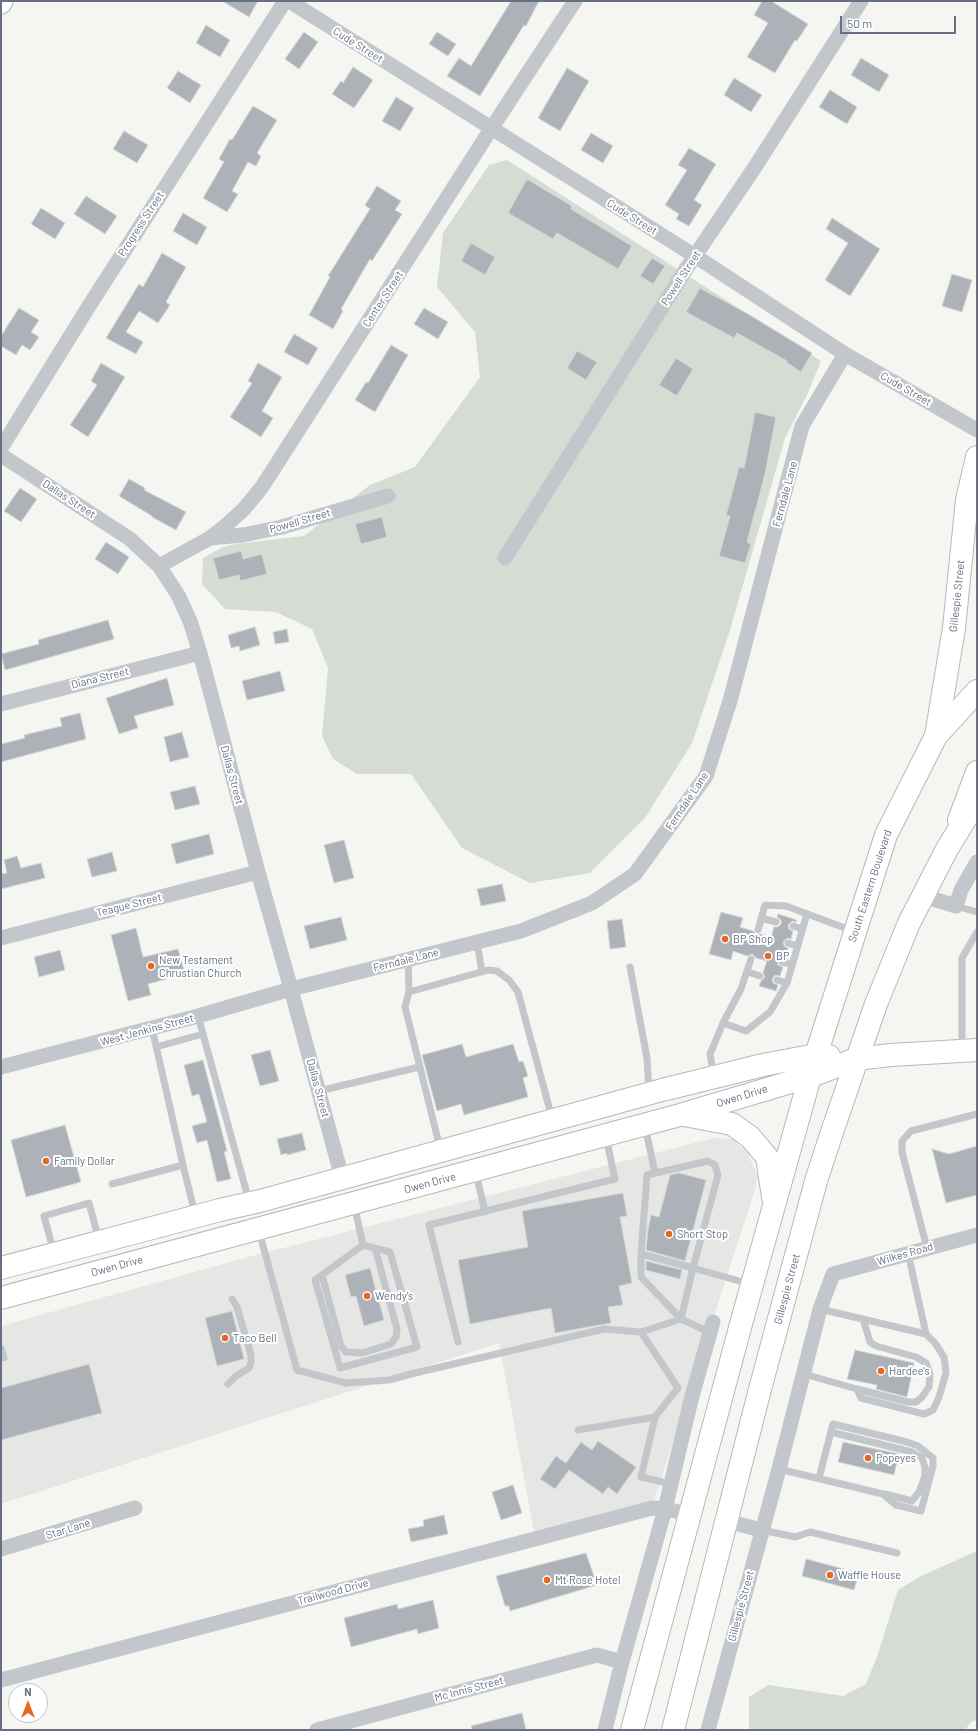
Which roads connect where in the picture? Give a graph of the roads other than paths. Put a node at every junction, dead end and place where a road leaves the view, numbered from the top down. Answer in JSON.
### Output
{"nodes":[{"id":1,"x":285,"y":1,"type":"edge"},
{"id":2,"x":289,"y":1,"type":"edge"},
{"id":3,"x":575,"y":1,"type":"edge"},
{"id":4,"x":861,"y":1,"type":"edge"},
{"id":5,"x":491,"y":129,"type":"junction"},
{"id":6,"x":695,"y":256,"type":"junction"},
{"id":7,"x":845,"y":354,"type":"junction"},
{"id":8,"x":977,"y":430,"type":"edge"},
{"id":9,"x":1,"y":448,"type":"edge"},
{"id":10,"x":1,"y":455,"type":"edge"},
{"id":11,"x":977,"y":457,"type":"edge"},
{"id":12,"x":388,"y":496,"type":"dead end"},
{"id":13,"x":210,"y":538,"type":"junction"},
{"id":14,"x":505,"y":558,"type":"dead end"},
{"id":15,"x":159,"y":566,"type":"junction"},
{"id":16,"x":200,"y":653,"type":"junction"},
{"id":17,"x":977,"y":691,"type":"edge"},
{"id":18,"x":1,"y":704,"type":"edge"},
{"id":19,"x":936,"y":736,"type":"junction"},
{"id":20,"x":977,"y":772,"type":"edge"},
{"id":21,"x":977,"y":800,"type":"edge"},
{"id":22,"x":947,"y":849,"type":"junction"},
{"id":23,"x":977,"y":862,"type":"edge"},
{"id":24,"x":258,"y":872,"type":"junction"},
{"id":25,"x":923,"y":896,"type":"junction"},
{"id":26,"x":956,"y":906,"type":"junction"},
{"id":27,"x":977,"y":912,"type":"edge"},
{"id":28,"x":807,"y":914,"type":"junction"},
{"id":29,"x":761,"y":918,"type":"junction"},
{"id":30,"x":776,"y":922,"type":"dead end"},
{"id":31,"x":793,"y":926,"type":"dead end"},
{"id":32,"x":802,"y":929,"type":"junction"},
{"id":33,"x":758,"y":930,"type":"dead end"},
{"id":34,"x":855,"y":931,"type":"junction"},
{"id":35,"x":977,"y":932,"type":"edge"},
{"id":36,"x":1,"y":938,"type":"edge"},
{"id":37,"x":477,"y":942,"type":"junction"},
{"id":38,"x":788,"y":943,"type":"dead end"},
{"id":39,"x":797,"y":946,"type":"junction"},
{"id":40,"x":408,"y":959,"type":"junction"},
{"id":41,"x":751,"y":959,"type":"dead end"},
{"id":42,"x":782,"y":962,"type":"dead end"},
{"id":43,"x":791,"y":964,"type":"junction"},
{"id":44,"x":630,"y":967,"type":"dead end"},
{"id":45,"x":482,"y":972,"type":"junction"},
{"id":46,"x":748,"y":972,"type":"junction"},
{"id":47,"x":760,"y":976,"type":"dead end"},
{"id":48,"x":777,"y":980,"type":"dead end"},
{"id":49,"x":787,"y":983,"type":"junction"},
{"id":50,"x":292,"y":989,"type":"junction"},
{"id":51,"x":409,"y":992,"type":"junction"},
{"id":52,"x":198,"y":1016,"type":"junction"},
{"id":53,"x":723,"y":1023,"type":"junction"},
{"id":54,"x":152,"y":1028,"type":"junction"},
{"id":55,"x":203,"y":1034,"type":"junction"},
{"id":56,"x":156,"y":1047,"type":"junction"},
{"id":57,"x":969,"y":1050,"type":"edge"},
{"id":58,"x":816,"y":1055,"type":"junction"},
{"id":59,"x":856,"y":1059,"type":"junction"},
{"id":60,"x":1,"y":1067,"type":"edge"},
{"id":61,"x":420,"y":1067,"type":"junction"},
{"id":62,"x":811,"y":1076,"type":"junction"},
{"id":63,"x":715,"y":1077,"type":"junction"},
{"id":64,"x":319,"y":1091,"type":"junction"},
{"id":65,"x":650,"y":1093,"type":"junction"},
{"id":66,"x":977,"y":1114,"type":"edge"},
{"id":67,"x":680,"y":1115,"type":"junction"},
{"id":68,"x":552,"y":1120,"type":"junction"},
{"id":69,"x":645,"y":1124,"type":"junction"},
{"id":70,"x":605,"y":1135,"type":"junction"},
{"id":71,"x":440,"y":1150,"type":"junction"},
{"id":72,"x":183,"y":1165,"type":"junction"},
{"id":73,"x":475,"y":1171,"type":"junction"},
{"id":74,"x":655,"y":1173,"type":"junction"},
{"id":75,"x":342,"y":1178,"type":"junction"},
{"id":76,"x":112,"y":1184,"type":"dead end"},
{"id":77,"x":250,"y":1204,"type":"junction"},
{"id":78,"x":354,"y":1204,"type":"junction"},
{"id":79,"x":774,"y":1204,"type":"junction"},
{"id":80,"x":485,"y":1212,"type":"junction"},
{"id":81,"x":196,"y":1216,"type":"junction"},
{"id":82,"x":258,"y":1229,"type":"junction"},
{"id":83,"x":977,"y":1235,"type":"edge"},
{"id":84,"x":100,"y":1242,"type":"junction"},
{"id":85,"x":363,"y":1245,"type":"junction"},
{"id":86,"x":375,"y":1248,"type":"junction"},
{"id":87,"x":927,"y":1248,"type":"junction"},
{"id":88,"x":908,"y":1253,"type":"junction"},
{"id":89,"x":641,"y":1254,"type":"junction"},
{"id":90,"x":48,"y":1257,"type":"junction"},
{"id":91,"x":139,"y":1261,"type":"junction"},
{"id":92,"x":1,"y":1268,"type":"edge"},
{"id":93,"x":693,"y":1268,"type":"junction"},
{"id":94,"x":833,"y":1274,"type":"joint"},
{"id":95,"x":322,"y":1275,"type":"junction"},
{"id":96,"x":1,"y":1281,"type":"edge"},
{"id":97,"x":752,"y":1285,"type":"junction"},
{"id":98,"x":1,"y":1298,"type":"edge"},
{"id":99,"x":232,"y":1299,"type":"dead end"},
{"id":100,"x":820,"y":1309,"type":"junction"},
{"id":101,"x":681,"y":1319,"type":"junction"},
{"id":102,"x":863,"y":1319,"type":"junction"},
{"id":103,"x":712,"y":1327,"type":"joint"},
{"id":104,"x":641,"y":1332,"type":"junction"},
{"id":105,"x":926,"y":1334,"type":"junction"},
{"id":106,"x":458,"y":1342,"type":"dead end"},
{"id":107,"x":1,"y":1348,"type":"edge"},
{"id":108,"x":4,"y":1358,"type":"dead end"},
{"id":109,"x":340,"y":1368,"type":"junction"},
{"id":110,"x":804,"y":1374,"type":"junction"},
{"id":111,"x":336,"y":1381,"type":"junction"},
{"id":112,"x":228,"y":1384,"type":"dead end"},
{"id":113,"x":857,"y":1389,"type":"junction"},
{"id":114,"x":655,"y":1417,"type":"junction"},
{"id":115,"x":578,"y":1430,"type":"dead end"},
{"id":116,"x":831,"y":1432,"type":"junction"},
{"id":117,"x":779,"y":1469,"type":"junction"},
{"id":118,"x":820,"y":1478,"type":"junction"},
{"id":119,"x":672,"y":1484,"type":"junction"},
{"id":120,"x":883,"y":1494,"type":"junction"},
{"id":121,"x":135,"y":1508,"type":"dead end"},
{"id":122,"x":665,"y":1509,"type":"junction"},
{"id":123,"x":690,"y":1514,"type":"junction"},
{"id":124,"x":727,"y":1521,"type":"junction"},
{"id":125,"x":761,"y":1530,"type":"junction"},
{"id":126,"x":1,"y":1549,"type":"edge"},
{"id":127,"x":897,"y":1554,"type":"dead end"},
{"id":128,"x":622,"y":1662,"type":"junction"},
{"id":129,"x":1,"y":1680,"type":"edge"},
{"id":130,"x":317,"y":1730,"type":"edge"},
{"id":131,"x":605,"y":1730,"type":"edge"},
{"id":132,"x":632,"y":1730,"type":"edge"},
{"id":133,"x":673,"y":1730,"type":"edge"},
{"id":134,"x":708,"y":1730,"type":"edge"}],
"edges":[{"from":1,"to":9,"type":"street","name":"Progress Street"},
{"from":2,"to":5,"type":"street","name":"Cude Street"},
{"from":3,"to":5,"type":"street","name":"Center Street"},
{"from":4,"to":6,"type":"street","name":"Powell Street"},
{"from":5,"to":6,"type":"street","name":"Cude Street"},
{"from":5,"to":13,"type":"street","name":"Center Street"},
{"from":6,"to":7,"type":"street","name":"Cude Street"},
{"from":6,"to":14,"type":"street","name":"Powell Street"},
{"from":7,"to":8,"type":"street","name":"Cude Street"},
{"from":7,"to":37,"type":"street","name":"Ferndale Lane"},
{"from":10,"to":15,"type":"street","name":"Dallas Street"},
{"from":11,"to":19,"type":"main road","name":"Gillespie Street"},
{"from":12,"to":13,"type":"street","name":"Powell Street"},
{"from":13,"to":15,"type":"street","name":"Center Street"},
{"from":15,"to":16,"type":"street","name":"Dallas Street"},
{"from":16,"to":18,"type":"street","name":"Diana Street"},
{"from":16,"to":24,"type":"street","name":"Dallas Street"},
{"from":17,"to":19,"type":"main road","name":"South Eastern Boulevard"},
{"from":19,"to":34,"type":"main road","name":"South Eastern Boulevard"},
{"from":20,"to":22,"type":"main road"},
{"from":21,"to":22,"type":"main road"},
{"from":22,"to":25,"type":"main road"},
{"from":23,"to":26,"type":"street"},
{"from":24,"to":36,"type":"street","name":"Teague Street"},
{"from":24,"to":50,"type":"street","name":"Dallas Street"},
{"from":25,"to":26,"type":"street"},
{"from":25,"to":59,"type":"main road"},
{"from":26,"to":27,"type":"lane"},
{"from":28,"to":29,"type":"lane"},
{"from":28,"to":32,"type":"lane"},
{"from":28,"to":34,"type":"lane"},
{"from":29,"to":30,"type":"lane"},
{"from":29,"to":33,"type":"lane"},
{"from":31,"to":32,"type":"lane"},
{"from":32,"to":39,"type":"lane"},
{"from":34,"to":58,"type":"main road","name":"South Eastern Boulevard"},
{"from":35,"to":57,"type":"lane"},
{"from":37,"to":40,"type":"street","name":"Ferndale Lane"},
{"from":37,"to":45,"type":"lane"},
{"from":38,"to":39,"type":"lane"},
{"from":39,"to":43,"type":"lane"},
{"from":40,"to":50,"type":"street","name":"Ferndale Lane"},
{"from":40,"to":51,"type":"lane"},
{"from":41,"to":46,"type":"lane"},
{"from":42,"to":43,"type":"lane"},
{"from":43,"to":49,"type":"lane"},
{"from":44,"to":65,"type":"lane"},
{"from":45,"to":51,"type":"lane"},
{"from":45,"to":68,"type":"lane"},
{"from":46,"to":47,"type":"lane"},
{"from":46,"to":53,"type":"lane"},
{"from":48,"to":49,"type":"lane"},
{"from":49,"to":53,"type":"lane"},
{"from":50,"to":52,"type":"street","name":"West Jenkins Street"},
{"from":50,"to":64,"type":"street","name":"Dallas Street"},
{"from":51,"to":61,"type":"lane"},
{"from":52,"to":54,"type":"street","name":"West Jenkins Street"},
{"from":52,"to":55,"type":"lane"},
{"from":53,"to":63,"type":"lane"},
{"from":54,"to":56,"type":"lane"},
{"from":54,"to":60,"type":"street","name":"West Jenkins Street"},
{"from":55,"to":56,"type":"lane"},
{"from":55,"to":77,"type":"lane"},
{"from":56,"to":72,"type":"lane"},
{"from":57,"to":59,"type":"main road","name":"Owen Drive"},
{"from":58,"to":59,"type":"main road","name":"Owen Drive"},
{"from":58,"to":62,"type":"main road"},
{"from":58,"to":63,"type":"main road","name":"Owen Drive"},
{"from":59,"to":62,"type":"main road","name":"Owen Drive"},
{"from":59,"to":124,"type":"main road","name":"Gillespie Street"},
{"from":61,"to":64,"type":"lane"},
{"from":61,"to":71,"type":"lane"},
{"from":62,"to":67,"type":"main road","name":"Owen Drive"},
{"from":62,"to":79,"type":"main road"},
{"from":63,"to":65,"type":"main road","name":"Owen Drive"},
{"from":64,"to":75,"type":"street","name":"Dallas Street"},
{"from":65,"to":68,"type":"main road","name":"Owen Drive"},
{"from":66,"to":87,"type":"lane"},
{"from":67,"to":69,"type":"main road","name":"Owen Drive"},
{"from":67,"to":79,"type":"main road"},
{"from":68,"to":71,"type":"main road","name":"Owen Drive"},
{"from":69,"to":70,"type":"main road","name":"Owen Drive"},
{"from":69,"to":74,"type":"lane"},
{"from":70,"to":73,"type":"main road","name":"Owen Drive"},
{"from":70,"to":80,"type":"lane"},
{"from":71,"to":75,"type":"main road","name":"Owen Drive"},
{"from":72,"to":76,"type":"lane"},
{"from":72,"to":81,"type":"lane"},
{"from":73,"to":78,"type":"main road","name":"Owen Drive"},
{"from":73,"to":80,"type":"lane"},
{"from":74,"to":89,"type":"lane"},
{"from":74,"to":93,"type":"lane"},
{"from":75,"to":77,"type":"main road","name":"Owen Drive"},
{"from":75,"to":91,"type":"main road"},
{"from":77,"to":81,"type":"main road","name":"Owen Drive"},
{"from":78,"to":82,"type":"main road","name":"Owen Drive"},
{"from":78,"to":85,"type":"lane"},
{"from":79,"to":97,"type":"main road"},
{"from":80,"to":106,"type":"lane"},
{"from":81,"to":84,"type":"main road","name":"Owen Drive"},
{"from":82,"to":91,"type":"main road","name":"Owen Drive"},
{"from":82,"to":111,"type":"lane"},
{"from":83,"to":87,"type":"street","name":"Wilkes Road"},
{"from":84,"to":90,"type":"main road","name":"Owen Drive"},
{"from":84,"to":90,"type":"lane"},
{"from":85,"to":86,"type":"lane"},
{"from":85,"to":95,"type":"lane"},
{"from":86,"to":95,"type":"lane"},
{"from":86,"to":109,"type":"lane"},
{"from":87,"to":88,"type":"street","name":"Wilkes Road"},
{"from":88,"to":94,"type":"street","name":"Wilkes Road"},
{"from":88,"to":105,"type":"lane"},
{"from":89,"to":93,"type":"lane"},
{"from":89,"to":101,"type":"lane"},
{"from":90,"to":92,"type":"main road","name":"Owen Drive"},
{"from":90,"to":96,"type":"main road"},
{"from":91,"to":98,"type":"main road","name":"Owen Drive"},
{"from":93,"to":97,"type":"lane"},
{"from":93,"to":101,"type":"lane"},
{"from":94,"to":100,"type":"street","name":"Gillespie Street"},
{"from":95,"to":109,"type":"lane"},
{"from":97,"to":123,"type":"main road"},
{"from":99,"to":112,"type":"lane"},
{"from":100,"to":102,"type":"lane"},
{"from":100,"to":110,"type":"street","name":"Gillespie Street"},
{"from":101,"to":103,"type":"lane"},
{"from":101,"to":104,"type":"lane"},
{"from":102,"to":105,"type":"lane"},
{"from":102,"to":113,"type":"lane"},
{"from":103,"to":119,"type":"street"},
{"from":104,"to":111,"type":"lane"},
{"from":104,"to":114,"type":"lane"},
{"from":105,"to":113,"type":"lane"},
{"from":107,"to":108,"type":"lane"},
{"from":109,"to":111,"type":"lane"},
{"from":110,"to":113,"type":"lane"},
{"from":110,"to":117,"type":"street","name":"Gillespie Street"},
{"from":114,"to":115,"type":"lane"},
{"from":114,"to":119,"type":"lane"},
{"from":116,"to":118,"type":"lane"},
{"from":116,"to":120,"type":"lane"},
{"from":116,"to":120,"type":"lane"},
{"from":117,"to":118,"type":"lane"},
{"from":117,"to":125,"type":"street","name":"Gillespie Street"},
{"from":118,"to":120,"type":"lane"},
{"from":119,"to":122,"type":"street"},
{"from":121,"to":126,"type":"street","name":"Star Lane"},
{"from":122,"to":123,"type":"street","name":"Trailwood Drive"},
{"from":122,"to":128,"type":"street"},
{"from":122,"to":129,"type":"street","name":"Trailwood Drive"},
{"from":123,"to":132,"type":"main road"},
{"from":124,"to":125,"type":"street"},
{"from":124,"to":133,"type":"main road","name":"Gillespie Street"},
{"from":125,"to":127,"type":"lane"},
{"from":125,"to":134,"type":"street","name":"Gillespie Street"},
{"from":128,"to":130,"type":"street","name":"Mc Innis Street"},
{"from":128,"to":131,"type":"street"}]}
